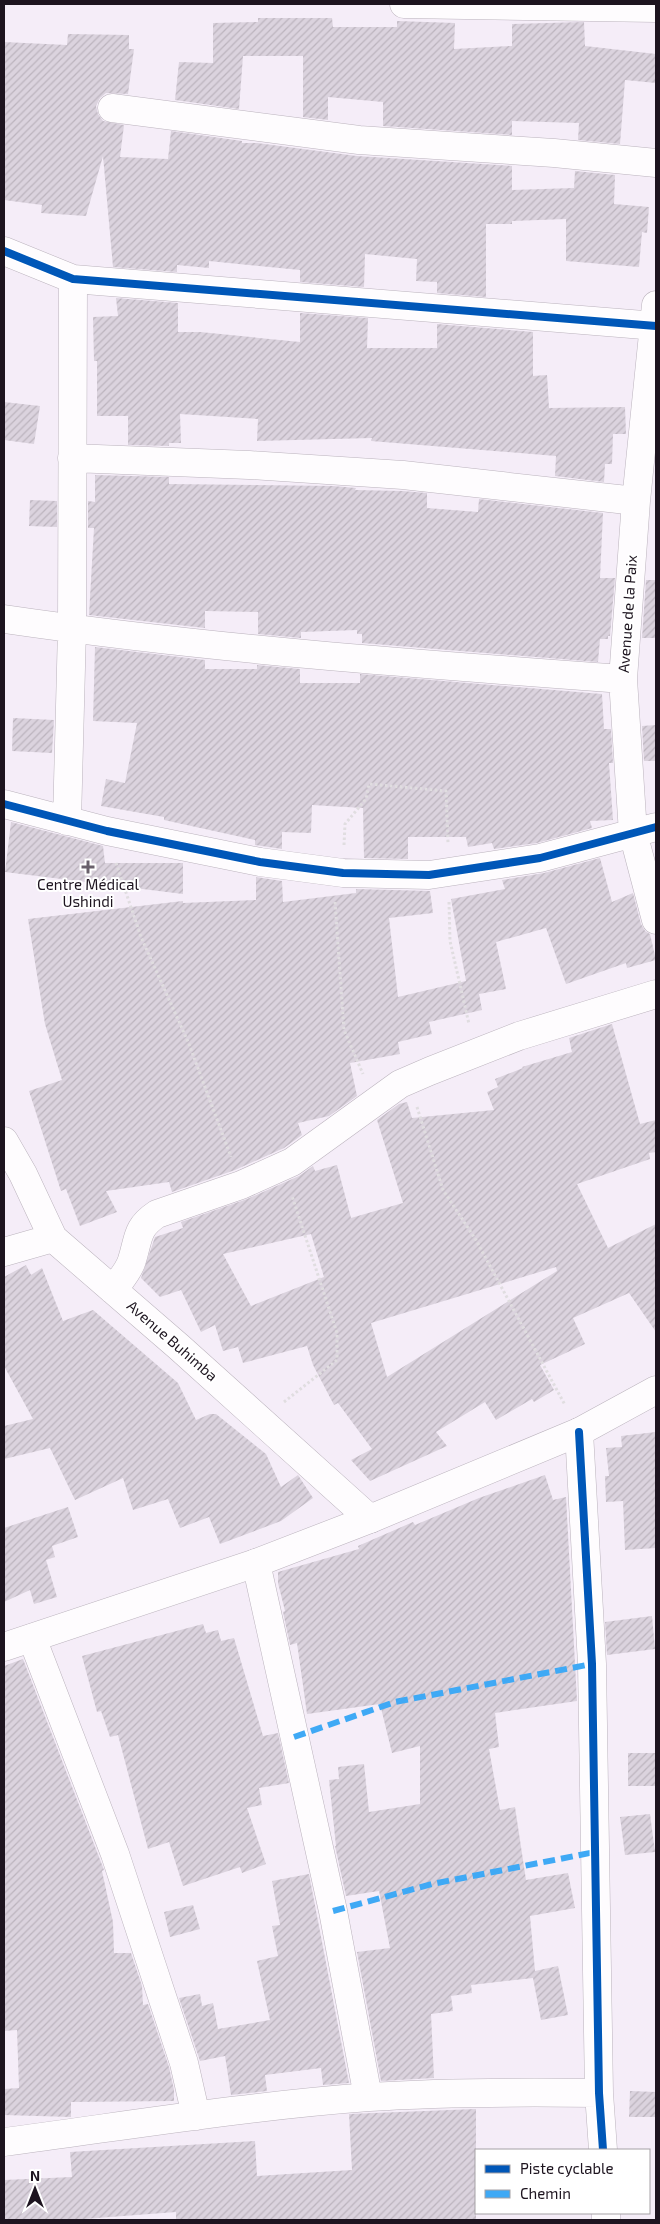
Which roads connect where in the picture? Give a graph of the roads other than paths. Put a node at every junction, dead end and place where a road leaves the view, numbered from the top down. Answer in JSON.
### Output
{"nodes":[{"id":1,"x":404,"y":4,"type":"edge"},
{"id":2,"x":656,"y":8,"type":"edge"},
{"id":3,"x":112,"y":108,"type":"dead end"},
{"id":4,"x":656,"y":164,"type":"edge"},
{"id":5,"x":4,"y":251,"type":"edge"},
{"id":6,"x":73,"y":279,"type":"junction"},
{"id":7,"x":656,"y":319,"type":"edge"},
{"id":8,"x":72,"y":458,"type":"junction"},
{"id":9,"x":642,"y":516,"type":"edge"},
{"id":10,"x":4,"y":619,"type":"edge"},
{"id":11,"x":72,"y":629,"type":"junction"},
{"id":12,"x":623,"y":679,"type":"junction"},
{"id":13,"x":4,"y":804,"type":"edge"},
{"id":14,"x":67,"y":821,"type":"junction"},
{"id":15,"x":644,"y":830,"type":"edge"},
{"id":16,"x":656,"y":920,"type":"edge"},
{"id":17,"x":656,"y":994,"type":"edge"},
{"id":18,"x":4,"y":1141,"type":"edge"},
{"id":19,"x":53,"y":1238,"type":"junction"},
{"id":20,"x":4,"y":1252,"type":"edge"},
{"id":21,"x":113,"y":1290,"type":"junction"},
{"id":22,"x":656,"y":1390,"type":"edge"},
{"id":23,"x":579,"y":1432,"type":"junction"},
{"id":24,"x":370,"y":1519,"type":"junction"},
{"id":25,"x":256,"y":1563,"type":"junction"},
{"id":26,"x":32,"y":1638,"type":"junction"},
{"id":27,"x":4,"y":1647,"type":"edge"},
{"id":28,"x":599,"y":2093,"type":"junction"},
{"id":29,"x":368,"y":2097,"type":"junction"},
{"id":30,"x":196,"y":2116,"type":"junction"},
{"id":31,"x":4,"y":2142,"type":"edge"},
{"id":32,"x":602,"y":2149,"type":"edge"}],
"edges":[{"from":1,"to":2,"type":"street"},
{"from":3,"to":4,"type":"street"},
{"from":5,"to":6,"type":"street"},
{"from":6,"to":7,"type":"street"},
{"from":6,"to":8,"type":"street"},
{"from":7,"to":9,"type":"street","name":"Avenue de la Paix"},
{"from":8,"to":9,"type":"street"},
{"from":8,"to":11,"type":"street"},
{"from":9,"to":12,"type":"street","name":"Avenue de la Paix"},
{"from":10,"to":11,"type":"street"},
{"from":11,"to":12,"type":"street"},
{"from":11,"to":14,"type":"street"},
{"from":12,"to":15,"type":"street","name":"Avenue de la Paix"},
{"from":13,"to":14,"type":"street"},
{"from":14,"to":15,"type":"street"},
{"from":15,"to":16,"type":"street","name":"Avenue de la Paix"},
{"from":17,"to":21,"type":"street"},
{"from":18,"to":19,"type":"street","name":"Avenue Buhimba"},
{"from":19,"to":20,"type":"street"},
{"from":19,"to":21,"type":"street","name":"Avenue Buhimba"},
{"from":21,"to":24,"type":"street","name":"Avenue Buhimba"},
{"from":22,"to":23,"type":"street"},
{"from":23,"to":24,"type":"street"},
{"from":23,"to":28,"type":"street"},
{"from":24,"to":25,"type":"street"},
{"from":25,"to":26,"type":"street"},
{"from":25,"to":29,"type":"street"},
{"from":26,"to":27,"type":"street"},
{"from":26,"to":30,"type":"street"},
{"from":28,"to":29,"type":"street"},
{"from":28,"to":32,"type":"street"},
{"from":29,"to":30,"type":"street"},
{"from":30,"to":31,"type":"street"}]}
